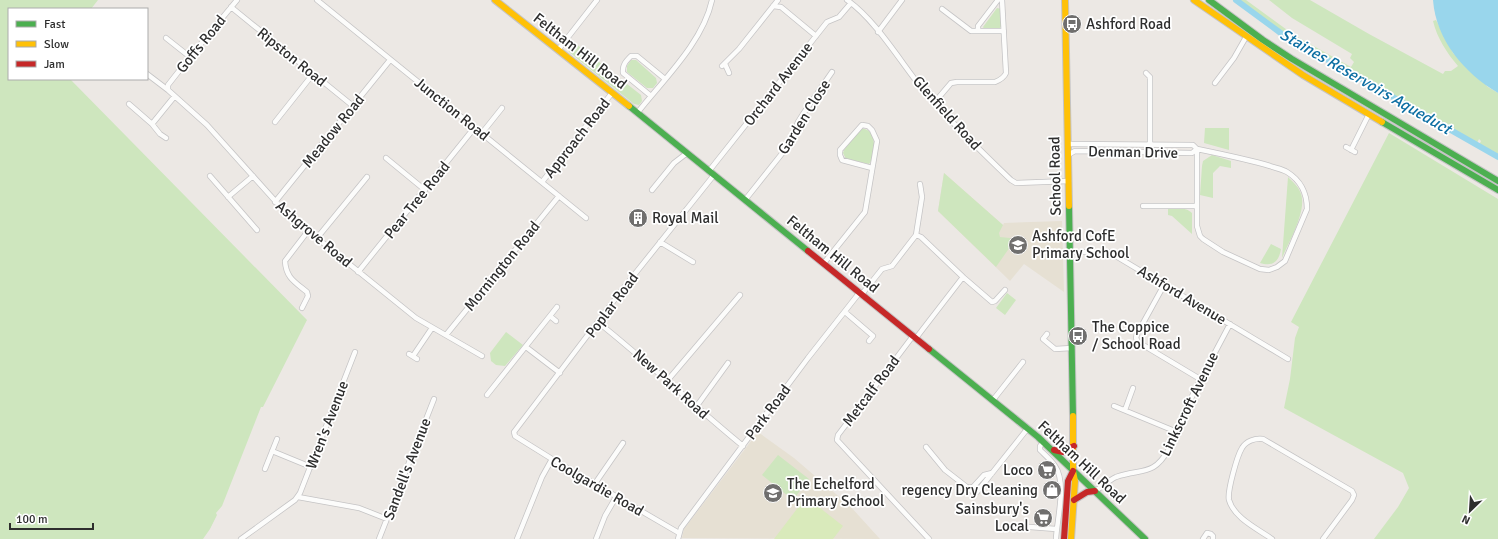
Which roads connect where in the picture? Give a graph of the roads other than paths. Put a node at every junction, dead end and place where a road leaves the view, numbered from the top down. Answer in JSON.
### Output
{"nodes":[{"id":1,"x":237,"y":0,"type":"edge"},
{"id":2,"x":317,"y":0,"type":"edge"},
{"id":3,"x":495,"y":0,"type":"edge"},
{"id":4,"x":597,"y":0,"type":"edge"},
{"id":5,"x":712,"y":0,"type":"edge"},
{"id":6,"x":778,"y":0,"type":"edge"},
{"id":7,"x":902,"y":0,"type":"edge"},
{"id":8,"x":998,"y":0,"type":"edge"},
{"id":9,"x":1002,"y":0,"type":"edge"},
{"id":10,"x":1065,"y":0,"type":"edge"},
{"id":11,"x":1194,"y":0,"type":"edge"},
{"id":12,"x":1209,"y":0,"type":"edge"},
{"id":13,"x":849,"y":1,"type":"edge"},
{"id":14,"x":773,"y":6,"type":"junction"},
{"id":15,"x":231,"y":7,"type":"junction"},
{"id":16,"x":942,"y":10,"type":"dead end"},
{"id":17,"x":978,"y":31,"type":"junction"},
{"id":18,"x":1004,"y":31,"type":"junction"},
{"id":19,"x":878,"y":32,"type":"junction"},
{"id":20,"x":816,"y":36,"type":"junction"},
{"id":21,"x":1246,"y":37,"type":"junction"},
{"id":22,"x":166,"y":38,"type":"dead end"},
{"id":23,"x":558,"y":50,"type":"junction"},
{"id":24,"x":190,"y":57,"type":"junction"},
{"id":25,"x":390,"y":60,"type":"junction"},
{"id":26,"x":832,"y":72,"type":"dead end"},
{"id":27,"x":729,"y":73,"type":"dead end"},
{"id":28,"x":1146,"y":73,"type":"dead end"},
{"id":29,"x":313,"y":74,"type":"junction"},
{"id":30,"x":148,"y":75,"type":"edge"},
{"id":31,"x":665,"y":79,"type":"junction"},
{"id":32,"x":1215,"y":82,"type":"dead end"},
{"id":33,"x":168,"y":90,"type":"junction"},
{"id":34,"x":612,"y":93,"type":"junction"},
{"id":35,"x":174,"y":96,"type":"junction"},
{"id":36,"x":651,"y":96,"type":"junction"},
{"id":37,"x":934,"y":103,"type":"junction"},
{"id":38,"x":129,"y":104,"type":"dead end"},
{"id":39,"x":353,"y":106,"type":"junction"},
{"id":40,"x":502,"y":108,"type":"dead end"},
{"id":41,"x":638,"y":112,"type":"junction"},
{"id":42,"x":1369,"y":114,"type":"junction"},
{"id":43,"x":275,"y":122,"type":"dead end"},
{"id":44,"x":152,"y":124,"type":"junction"},
{"id":45,"x":475,"y":127,"type":"junction"},
{"id":46,"x":482,"y":133,"type":"junction"},
{"id":47,"x":166,"y":138,"type":"dead end"},
{"id":48,"x":1068,"y":144,"type":"junction"},
{"id":49,"x":1150,"y":145,"type":"junction"},
{"id":50,"x":1346,"y":147,"type":"dead end"},
{"id":51,"x":1197,"y":148,"type":"junction"},
{"id":52,"x":1150,"y":152,"type":"junction"},
{"id":53,"x":687,"y":153,"type":"junction"},
{"id":54,"x":1068,"y":155,"type":"junction"},
{"id":55,"x":386,"y":158,"type":"dead end"},
{"id":56,"x":872,"y":168,"type":"junction"},
{"id":57,"x":712,"y":173,"type":"junction"},
{"id":58,"x":210,"y":176,"type":"dead end"},
{"id":59,"x":253,"y":176,"type":"junction"},
{"id":60,"x":367,"y":177,"type":"dead end"},
{"id":61,"x":1068,"y":181,"type":"junction"},
{"id":62,"x":1498,"y":181,"type":"edge"},
{"id":63,"x":542,"y":182,"type":"junction"},
{"id":64,"x":920,"y":184,"type":"dead end"},
{"id":65,"x":425,"y":190,"type":"junction"},
{"id":66,"x":652,"y":190,"type":"dead end"},
{"id":67,"x":1498,"y":190,"type":"edge"},
{"id":68,"x":559,"y":196,"type":"junction"},
{"id":69,"x":228,"y":197,"type":"junction"},
{"id":70,"x":745,"y":200,"type":"junction"},
{"id":71,"x":275,"y":202,"type":"junction"},
{"id":72,"x":1143,"y":206,"type":"dead end"},
{"id":73,"x":1197,"y":206,"type":"junction"},
{"id":74,"x":586,"y":218,"type":"dead end"},
{"id":75,"x":257,"y":230,"type":"dead end"},
{"id":76,"x":308,"y":231,"type":"junction"},
{"id":77,"x":916,"y":235,"type":"junction"},
{"id":78,"x":317,"y":238,"type":"junction"},
{"id":79,"x":660,"y":242,"type":"junction"},
{"id":80,"x":1070,"y":252,"type":"junction"},
{"id":81,"x":693,"y":262,"type":"dead end"},
{"id":82,"x":824,"y":264,"type":"junction"},
{"id":83,"x":358,"y":272,"type":"junction"},
{"id":84,"x":963,"y":277,"type":"junction"},
{"id":85,"x":1164,"y":285,"type":"junction"},
{"id":86,"x":1005,"y":290,"type":"dead end"},
{"id":87,"x":861,"y":293,"type":"junction"},
{"id":88,"x":740,"y":295,"type":"dead end"},
{"id":89,"x":557,"y":307,"type":"dead end"},
{"id":90,"x":302,"y":308,"type":"dead end"},
{"id":91,"x":845,"y":312,"type":"junction"},
{"id":92,"x":550,"y":316,"type":"junction"},
{"id":93,"x":556,"y":321,"type":"dead end"},
{"id":94,"x":598,"y":323,"type":"junction"},
{"id":95,"x":1230,"y":324,"type":"junction"},
{"id":96,"x":432,"y":328,"type":"junction"},
{"id":97,"x":1047,"y":334,"type":"dead end"},
{"id":98,"x":446,"y":335,"type":"junction"},
{"id":99,"x":915,"y":337,"type":"junction"},
{"id":100,"x":869,"y":341,"type":"dead end"},
{"id":101,"x":526,"y":346,"type":"junction"},
{"id":102,"x":1072,"y":348,"type":"junction"},
{"id":103,"x":355,"y":352,"type":"dead end"},
{"id":104,"x":482,"y":356,"type":"dead end"},
{"id":105,"x":413,"y":357,"type":"dead end"},
{"id":106,"x":1288,"y":359,"type":"dead end"},
{"id":107,"x":1022,"y":362,"type":"dead end"},
{"id":108,"x":728,"y":363,"type":"dead end"},
{"id":109,"x":560,"y":373,"type":"junction"},
{"id":110,"x":1200,"y":379,"type":"junction"},
{"id":111,"x":667,"y":381,"type":"junction"},
{"id":112,"x":1133,"y":388,"type":"dead end"},
{"id":113,"x":487,"y":395,"type":"dead end"},
{"id":114,"x":434,"y":399,"type":"dead end"},
{"id":115,"x":993,"y":400,"type":"junction"},
{"id":116,"x":1114,"y":406,"type":"dead end"},
{"id":117,"x":696,"y":407,"type":"junction"},
{"id":118,"x":1125,"y":410,"type":"junction"},
{"id":119,"x":1028,"y":428,"type":"junction"},
{"id":120,"x":1177,"y":432,"type":"junction"},
{"id":121,"x":517,"y":437,"type":"joint"},
{"id":122,"x":277,"y":439,"type":"dead end"},
{"id":123,"x":1044,"y":442,"type":"junction"},
{"id":124,"x":623,"y":443,"type":"dead end"},
{"id":125,"x":742,"y":446,"type":"junction"},
{"id":126,"x":1074,"y":446,"type":"junction"},
{"id":127,"x":926,"y":447,"type":"dead end"},
{"id":128,"x":1050,"y":448,"type":"junction"},
{"id":129,"x":272,"y":451,"type":"junction"},
{"id":130,"x":552,"y":459,"type":"junction"},
{"id":131,"x":311,"y":467,"type":"junction"},
{"id":132,"x":265,"y":469,"type":"dead end"},
{"id":133,"x":1073,"y":470,"type":"junction"},
{"id":134,"x":594,"y":484,"type":"junction"},
{"id":135,"x":1095,"y":491,"type":"junction"},
{"id":136,"x":298,"y":497,"type":"junction"},
{"id":137,"x":616,"y":497,"type":"junction"},
{"id":138,"x":1074,"y":500,"type":"junction"},
{"id":139,"x":387,"y":519,"type":"junction"},
{"id":140,"x":1017,"y":526,"type":"dead end"},
{"id":141,"x":1056,"y":529,"type":"junction"},
{"id":142,"x":679,"y":533,"type":"junction"},
{"id":143,"x":925,"y":538,"type":"edge"},
{"id":144,"x":241,"y":539,"type":"edge"},
{"id":145,"x":379,"y":539,"type":"edge"},
{"id":146,"x":517,"y":539,"type":"edge"},
{"id":147,"x":596,"y":539,"type":"edge"},
{"id":148,"x":678,"y":539,"type":"edge"},
{"id":149,"x":1056,"y":539,"type":"edge"},
{"id":150,"x":1064,"y":539,"type":"edge"},
{"id":151,"x":1070,"y":539,"type":"edge"},
{"id":152,"x":1145,"y":539,"type":"edge"},
{"id":153,"x":1203,"y":539,"type":"edge"},
{"id":154,"x":1213,"y":539,"type":"edge"},
{"id":155,"x":1272,"y":539,"type":"edge"},
{"id":156,"x":1323,"y":539,"type":"edge"}],
"edges":[{"from":1,"to":15,"type":"street","name":"Goffs Road"},
{"from":2,"to":25,"type":"street","name":"Junction Road"},
{"from":3,"to":23,"type":"main road","name":"Feltham Hill Road"},
{"from":4,"to":23,"type":"street"},
{"from":5,"to":31,"type":"street"},
{"from":6,"to":14,"type":"street"},
{"from":7,"to":19,"type":"street"},
{"from":8,"to":17,"type":"street"},
{"from":9,"to":18,"type":"street"},
{"from":10,"to":48,"type":"main road","name":"School Road"},
{"from":11,"to":21,"type":"main road"},
{"from":12,"to":62,"type":"main road"},
{"from":13,"to":19,"type":"street","name":"Glenfield Road"},
{"from":13,"to":20,"type":"street","name":"Orchard Avenue"},
{"from":14,"to":20,"type":"street"},
{"from":14,"to":27,"type":"street"},
{"from":15,"to":24,"type":"street","name":"Goffs Road"},
{"from":15,"to":29,"type":"street","name":"Ripston Road"},
{"from":16,"to":17,"type":"street"},
{"from":17,"to":18,"type":"street"},
{"from":18,"to":37,"type":"street"},
{"from":19,"to":37,"type":"street","name":"Glenfield Road"},
{"from":20,"to":57,"type":"street","name":"Orchard Avenue"},
{"from":21,"to":32,"type":"street"},
{"from":21,"to":42,"type":"main road"},
{"from":22,"to":24,"type":"street"},
{"from":23,"to":34,"type":"main road","name":"Feltham Hill Road"},
{"from":24,"to":33,"type":"street","name":"Goffs Road"},
{"from":25,"to":39,"type":"street","name":"Meadow Road"},
{"from":25,"to":45,"type":"street","name":"Junction Road"},
{"from":26,"to":70,"type":"street","name":"Garden Close"},
{"from":28,"to":49,"type":"street"},
{"from":29,"to":39,"type":"street","name":"Ripston Road"},
{"from":29,"to":43,"type":"street"},
{"from":30,"to":33,"type":"street","name":"Ashgrove Road"},
{"from":31,"to":36,"type":"street"},
{"from":31,"to":36,"type":"street"},
{"from":33,"to":35,"type":"street","name":"Ashgrove Road"},
{"from":34,"to":41,"type":"main road","name":"Feltham Hill Road"},
{"from":34,"to":63,"type":"street","name":"Approach Road"},
{"from":35,"to":44,"type":"street"},
{"from":35,"to":59,"type":"street","name":"Ashgrove Road"},
{"from":36,"to":41,"type":"street"},
{"from":37,"to":61,"type":"street","name":"Glenfield Road"},
{"from":38,"to":44,"type":"street"},
{"from":39,"to":71,"type":"street","name":"Meadow Road"},
{"from":40,"to":46,"type":"street"},
{"from":41,"to":53,"type":"main road","name":"Feltham Hill Road"},
{"from":42,"to":50,"type":"street"},
{"from":42,"to":67,"type":"main road"},
{"from":44,"to":47,"type":"street"},
{"from":45,"to":46,"type":"street","name":"Junction Road"},
{"from":45,"to":65,"type":"street","name":"Pear Tree Road"},
{"from":46,"to":63,"type":"street","name":"Junction Road"},
{"from":48,"to":49,"type":"street","name":"Denman Drive"},
{"from":48,"to":54,"type":"main road","name":"School Road"},
{"from":49,"to":51,"type":"street","name":"Denman Drive"},
{"from":49,"to":52,"type":"street"},
{"from":51,"to":52,"type":"street","name":"Denman Drive"},
{"from":51,"to":73,"type":"street","name":"Denman Drive"},
{"from":51,"to":73,"type":"street","name":"Denman Drive"},
{"from":52,"to":54,"type":"street","name":"Denman Drive"},
{"from":53,"to":57,"type":"main road","name":"Feltham Hill Road"},
{"from":53,"to":66,"type":"street"},
{"from":54,"to":61,"type":"main road","name":"School Road"},
{"from":55,"to":65,"type":"street"},
{"from":56,"to":56,"type":"street"},
{"from":56,"to":82,"type":"street"},
{"from":57,"to":70,"type":"main road","name":"Feltham Hill Road"},
{"from":57,"to":79,"type":"street","name":"Poplar Road"},
{"from":58,"to":69,"type":"street"},
{"from":59,"to":69,"type":"street"},
{"from":59,"to":71,"type":"street","name":"Ashgrove Road"},
{"from":60,"to":78,"type":"street"},
{"from":61,"to":80,"type":"main road","name":"School Road"},
{"from":63,"to":68,"type":"street","name":"Junction Road"},
{"from":64,"to":77,"type":"street"},
{"from":65,"to":83,"type":"street","name":"Pear Tree Road"},
{"from":68,"to":74,"type":"street","name":"Junction Road"},
{"from":68,"to":98,"type":"street","name":"Mornington Road"},
{"from":69,"to":75,"type":"street"},
{"from":70,"to":82,"type":"main road","name":"Feltham Hill Road"},
{"from":71,"to":76,"type":"street","name":"Ashgrove Road"},
{"from":72,"to":73,"type":"street"},
{"from":76,"to":78,"type":"street","name":"Ashgrove Road"},
{"from":76,"to":90,"type":"street"},
{"from":77,"to":84,"type":"street"},
{"from":77,"to":87,"type":"street","name":"Park Road"},
{"from":78,"to":83,"type":"street","name":"Ashgrove Road"},
{"from":79,"to":81,"type":"street"},
{"from":79,"to":94,"type":"street","name":"Poplar Road"},
{"from":80,"to":85,"type":"street","name":"Ashford Avenue"},
{"from":80,"to":102,"type":"main road","name":"School Road"},
{"from":82,"to":87,"type":"main road","name":"Feltham Hill Road"},
{"from":83,"to":96,"type":"street","name":"Ashgrove Road"},
{"from":84,"to":86,"type":"street"},
{"from":84,"to":99,"type":"street"},
{"from":85,"to":95,"type":"street","name":"Ashford Avenue"},
{"from":85,"to":110,"type":"street"},
{"from":87,"to":91,"type":"street","name":"Park Road"},
{"from":87,"to":99,"type":"main road","name":"Feltham Hill Road"},
{"from":88,"to":111,"type":"street"},
{"from":89,"to":92,"type":"street"},
{"from":91,"to":100,"type":"street"},
{"from":91,"to":125,"type":"street","name":"Park Road"},
{"from":92,"to":93,"type":"street"},
{"from":92,"to":101,"type":"street"},
{"from":94,"to":109,"type":"street","name":"Poplar Road"},
{"from":94,"to":111,"type":"street","name":"New Park Road"},
{"from":95,"to":106,"type":"street","name":"Ashford Avenue"},
{"from":95,"to":110,"type":"street","name":"Linkscroft Avenue"},
{"from":96,"to":98,"type":"street","name":"Ashgrove Road"},
{"from":96,"to":105,"type":"street"},
{"from":97,"to":102,"type":"street"},
{"from":98,"to":104,"type":"street","name":"Ashgrove Road"},
{"from":99,"to":115,"type":"main road","name":"Feltham Hill Road"},
{"from":99,"to":143,"type":"street","name":"Metcalf Road"},
{"from":101,"to":109,"type":"street"},
{"from":101,"to":113,"type":"street"},
{"from":102,"to":126,"type":"main road","name":"School Road"},
{"from":103,"to":131,"type":"street","name":"Wren's Avenue"},
{"from":107,"to":115,"type":"street"},
{"from":108,"to":117,"type":"street"},
{"from":109,"to":121,"type":"street","name":"Poplar Road"},
{"from":110,"to":120,"type":"street","name":"Linkscroft Avenue"},
{"from":111,"to":117,"type":"street","name":"New Park Road"},
{"from":112,"to":118,"type":"street"},
{"from":114,"to":139,"type":"street","name":"Sandell's Avenue"},
{"from":115,"to":119,"type":"main road","name":"Feltham Hill Road"},
{"from":116,"to":118,"type":"street"},
{"from":117,"to":125,"type":"street","name":"New Park Road"},
{"from":118,"to":120,"type":"street"},
{"from":119,"to":123,"type":"main road","name":"Feltham Hill Road"},
{"from":119,"to":127,"type":"street"},
{"from":120,"to":135,"type":"street","name":"Linkscroft Avenue"},
{"from":121,"to":130,"type":"street","name":"Coolgardie Road"},
{"from":122,"to":129,"type":"street"},
{"from":123,"to":128,"type":"main road","name":"Feltham Hill Road"},
{"from":123,"to":141,"type":"street"},
{"from":124,"to":134,"type":"street"},
{"from":125,"to":142,"type":"street","name":"Park Road"},
{"from":126,"to":128,"type":"main road"},
{"from":126,"to":133,"type":"main road","name":"School Road"},
{"from":128,"to":133,"type":"main road","name":"Feltham Hill Road"},
{"from":129,"to":131,"type":"street"},
{"from":129,"to":132,"type":"street"},
{"from":130,"to":134,"type":"street","name":"Coolgardie Road"},
{"from":130,"to":146,"type":"street"},
{"from":131,"to":136,"type":"street","name":"Wren's Avenue"},
{"from":133,"to":135,"type":"main road","name":"Feltham Hill Road"},
{"from":133,"to":138,"type":"main road"},
{"from":133,"to":150,"type":"main road"},
{"from":134,"to":137,"type":"street","name":"Coolgardie Road"},
{"from":135,"to":138,"type":"main road"},
{"from":135,"to":152,"type":"main road","name":"Feltham Hill Road"},
{"from":136,"to":139,"type":"street"},
{"from":136,"to":144,"type":"street"},
{"from":137,"to":142,"type":"street","name":"Coolgardie Road"},
{"from":137,"to":147,"type":"street"},
{"from":138,"to":151,"type":"main road"},
{"from":139,"to":145,"type":"street","name":"Sandell's Avenue"},
{"from":140,"to":141,"type":"street"},
{"from":141,"to":149,"type":"street"},
{"from":142,"to":148,"type":"street"},
{"from":153,"to":154,"type":"street"},
{"from":155,"to":156,"type":"street"}]}
